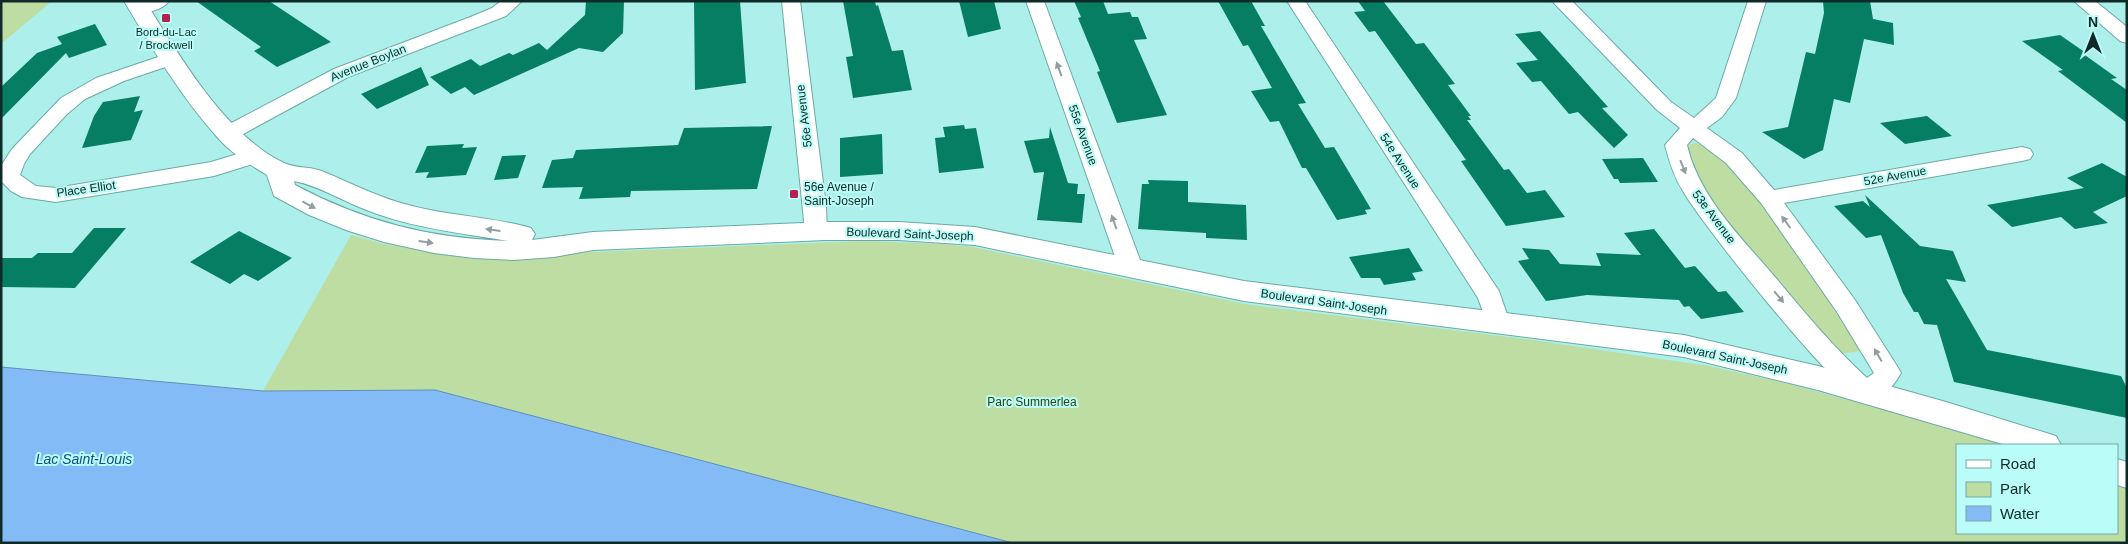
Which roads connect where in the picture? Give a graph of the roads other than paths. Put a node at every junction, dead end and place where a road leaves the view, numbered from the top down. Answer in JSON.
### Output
{"nodes":[{"id":1,"x":160,"y":1,"type":"edge"},
{"id":2,"x":513,"y":1,"type":"edge"},
{"id":3,"x":791,"y":1,"type":"edge"},
{"id":4,"x":1034,"y":1,"type":"edge"},
{"id":5,"x":1296,"y":1,"type":"edge"},
{"id":6,"x":1561,"y":1,"type":"edge"},
{"id":7,"x":1758,"y":1,"type":"edge"},
{"id":8,"x":2083,"y":1,"type":"edge"},
{"id":9,"x":136,"y":5,"type":"edge"},
{"id":10,"x":2127,"y":38,"type":"edge"},
{"id":11,"x":170,"y":59,"type":"junction"},
{"id":12,"x":1694,"y":128,"type":"junction"},
{"id":13,"x":226,"y":134,"type":"junction"},
{"id":14,"x":2022,"y":154,"type":"dead end"},
{"id":15,"x":254,"y":156,"type":"junction"},
{"id":16,"x":1769,"y":198,"type":"junction"},
{"id":17,"x":816,"y":231,"type":"junction"},
{"id":18,"x":1130,"y":268,"type":"junction"},
{"id":19,"x":1498,"y":323,"type":"junction"},
{"id":20,"x":1866,"y":392,"type":"junction"},
{"id":21,"x":2042,"y":444,"type":"edge"}],
"edges":[{"from":1,"to":9,"type":"street"},
{"from":2,"to":13,"type":"street","name":"Avenue Boylan"},
{"from":3,"to":17,"type":"street","name":"56e Avenue"},
{"from":18,"to":4,"type":"street","name":"55e Avenue","one_way":true},
{"from":5,"to":19,"type":"street","name":"54e Avenue"},
{"from":6,"to":12,"type":"street"},
{"from":7,"to":12,"type":"street"},
{"from":8,"to":10,"type":"street"},
{"from":9,"to":11,"type":"street"},
{"from":11,"to":13,"type":"street"},
{"from":11,"to":15,"type":"street","name":"Place Elliot"},
{"from":12,"to":16,"type":"street"},
{"from":12,"to":20,"type":"street","name":"53e Avenue","one_way":true},
{"from":13,"to":15,"type":"street"},
{"from":14,"to":16,"type":"street","name":"52e Avenue"},
{"from":15,"to":17,"type":"street","name":"Boulevard Saint-Joseph"},
{"from":20,"to":16,"type":"street","one_way":true},
{"from":17,"to":18,"type":"street","name":"Boulevard Saint-Joseph"},
{"from":18,"to":19,"type":"street","name":"Boulevard Saint-Joseph"},
{"from":19,"to":20,"type":"street","name":"Boulevard Saint-Joseph"},
{"from":20,"to":21,"type":"street","name":"Boulevard Saint-Joseph"}]}
